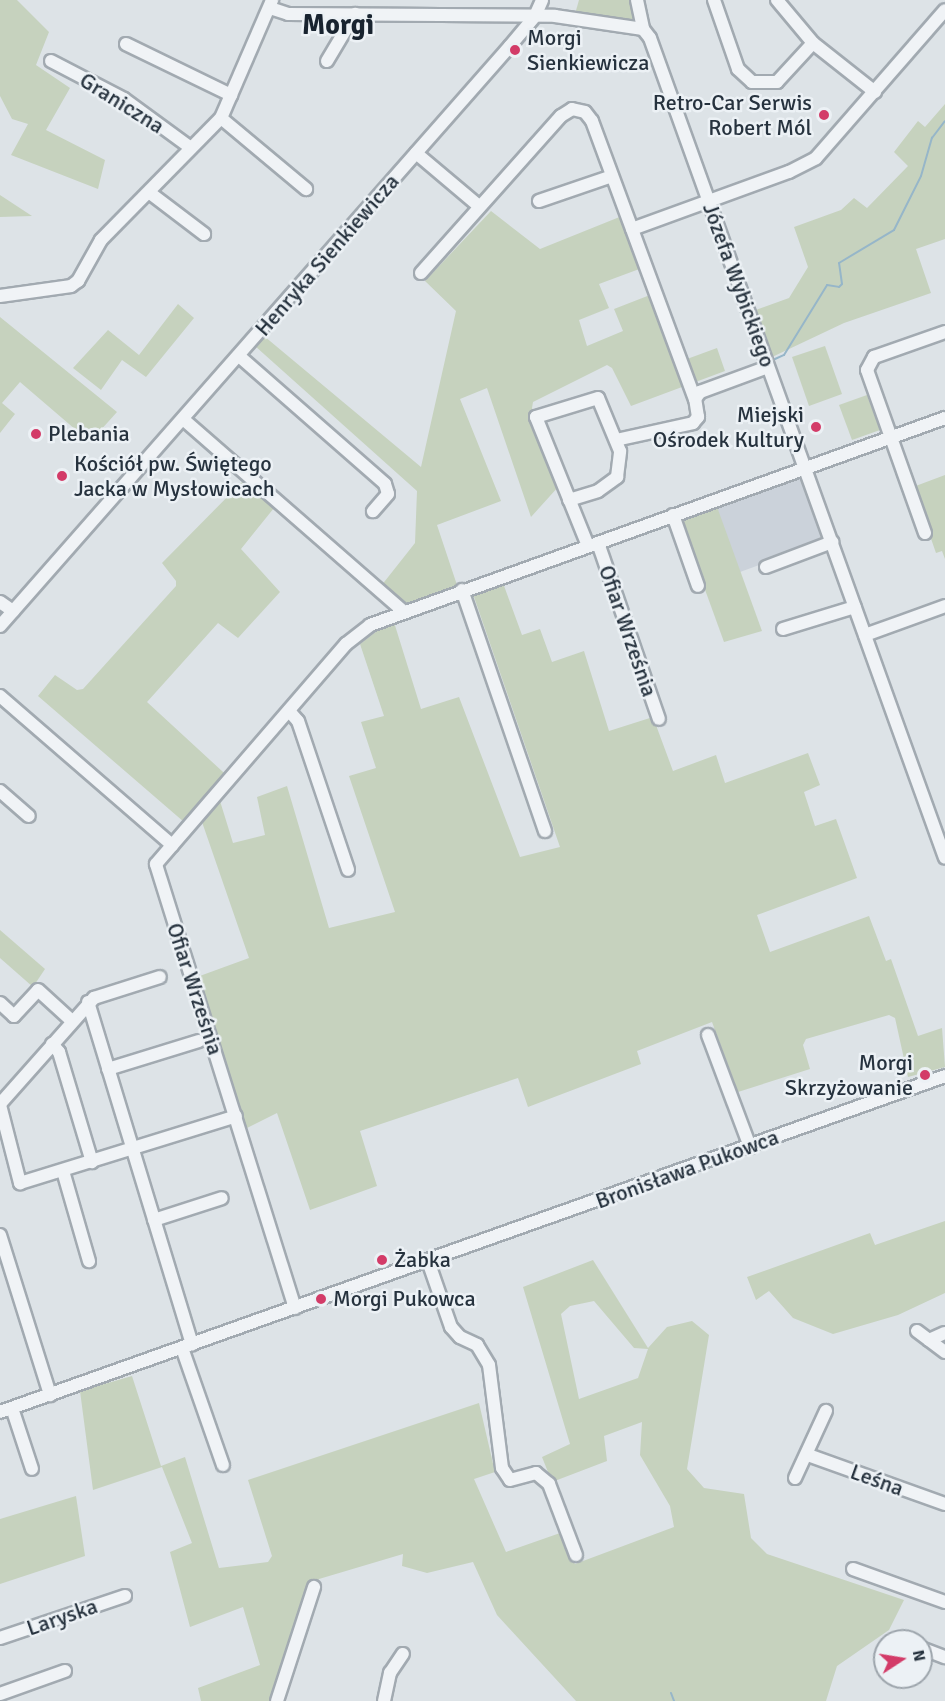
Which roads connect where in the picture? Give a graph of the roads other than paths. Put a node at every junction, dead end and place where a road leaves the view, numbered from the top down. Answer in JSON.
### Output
{"nodes":[{"id":1,"x":542,"y":0,"type":"edge"},
{"id":2,"x":637,"y":0,"type":"edge"},
{"id":3,"x":714,"y":0,"type":"edge"},
{"id":4,"x":777,"y":0,"type":"edge"},
{"id":5,"x":271,"y":4,"type":"edge"},
{"id":6,"x":945,"y":10,"type":"edge"},
{"id":7,"x":355,"y":14,"type":"junction"},
{"id":8,"x":535,"y":16,"type":"junction"},
{"id":9,"x":643,"y":29,"type":"junction"},
{"id":10,"x":813,"y":43,"type":"junction"},
{"id":11,"x":126,"y":44,"type":"dead end"},
{"id":12,"x":51,"y":61,"type":"dead end"},
{"id":13,"x":327,"y":61,"type":"dead end"},
{"id":14,"x":875,"y":92,"type":"junction"},
{"id":15,"x":231,"y":95,"type":"junction"},
{"id":16,"x":221,"y":118,"type":"junction"},
{"id":17,"x":191,"y":148,"type":"junction"},
{"id":18,"x":416,"y":153,"type":"junction"},
{"id":19,"x":612,"y":176,"type":"junction"},
{"id":20,"x":306,"y":189,"type":"dead end"},
{"id":21,"x":150,"y":193,"type":"junction"},
{"id":22,"x":539,"y":201,"type":"dead end"},
{"id":23,"x":709,"y":202,"type":"junction"},
{"id":24,"x":479,"y":206,"type":"junction"},
{"id":25,"x":633,"y":229,"type":"junction"},
{"id":26,"x":204,"y":234,"type":"dead end"},
{"id":27,"x":421,"y":273,"type":"dead end"},
{"id":28,"x":0,"y":296,"type":"edge"},
{"id":29,"x":945,"y":332,"type":"edge"},
{"id":30,"x":239,"y":356,"type":"junction"},
{"id":31,"x":768,"y":367,"type":"junction"},
{"id":32,"x":695,"y":399,"type":"junction"},
{"id":33,"x":945,"y":418,"type":"edge"},
{"id":34,"x":183,"y":419,"type":"junction"},
{"id":35,"x":891,"y":437,"type":"junction"},
{"id":36,"x":616,"y":440,"type":"junction"},
{"id":37,"x":804,"y":468,"type":"junction"},
{"id":38,"x":569,"y":500,"type":"junction"},
{"id":39,"x":373,"y":511,"type":"dead end"},
{"id":40,"x":673,"y":514,"type":"junction"},
{"id":41,"x":926,"y":533,"type":"dead end"},
{"id":42,"x":832,"y":542,"type":"junction"},
{"id":43,"x":593,"y":545,"type":"junction"},
{"id":44,"x":766,"y":567,"type":"dead end"},
{"id":45,"x":698,"y":586,"type":"dead end"},
{"id":46,"x":462,"y":590,"type":"junction"},
{"id":47,"x":0,"y":602,"type":"edge"},
{"id":48,"x":945,"y":606,"type":"edge"},
{"id":49,"x":855,"y":607,"type":"junction"},
{"id":50,"x":13,"y":611,"type":"junction"},
{"id":51,"x":403,"y":611,"type":"junction"},
{"id":52,"x":0,"y":627,"type":"edge"},
{"id":53,"x":783,"y":629,"type":"dead end"},
{"id":54,"x":865,"y":635,"type":"junction"},
{"id":55,"x":0,"y":696,"type":"edge"},
{"id":56,"x":289,"y":711,"type":"junction"},
{"id":57,"x":659,"y":719,"type":"dead end"},
{"id":58,"x":0,"y":791,"type":"edge"},
{"id":59,"x":29,"y":816,"type":"dead end"},
{"id":60,"x":545,"y":831,"type":"dead end"},
{"id":61,"x":172,"y":845,"type":"junction"},
{"id":62,"x":945,"y":858,"type":"edge"},
{"id":63,"x":348,"y":870,"type":"dead end"},
{"id":64,"x":160,"y":977,"type":"dead end"},
{"id":65,"x":88,"y":1002,"type":"junction"},
{"id":66,"x":0,"y":1003,"type":"edge"},
{"id":67,"x":72,"y":1021,"type":"junction"},
{"id":68,"x":708,"y":1035,"type":"dead end"},
{"id":69,"x":199,"y":1041,"type":"dead end"},
{"id":70,"x":52,"y":1044,"type":"junction"},
{"id":71,"x":108,"y":1069,"type":"junction"},
{"id":72,"x":945,"y":1076,"type":"edge"},
{"id":73,"x":0,"y":1104,"type":"edge"},
{"id":74,"x":236,"y":1116,"type":"junction"},
{"id":75,"x":750,"y":1147,"type":"junction"},
{"id":76,"x":133,"y":1150,"type":"junction"},
{"id":77,"x":92,"y":1162,"type":"junction"},
{"id":78,"x":63,"y":1171,"type":"junction"},
{"id":79,"x":222,"y":1198,"type":"dead end"},
{"id":80,"x":154,"y":1220,"type":"junction"},
{"id":81,"x":0,"y":1235,"type":"edge"},
{"id":82,"x":89,"y":1261,"type":"dead end"},
{"id":83,"x":428,"y":1261,"type":"junction"},
{"id":84,"x":295,"y":1308,"type":"junction"},
{"id":85,"x":917,"y":1331,"type":"dead end"},
{"id":86,"x":945,"y":1333,"type":"edge"},
{"id":87,"x":929,"y":1340,"type":"junction"},
{"id":88,"x":187,"y":1346,"type":"junction"},
{"id":89,"x":945,"y":1352,"type":"edge"},
{"id":90,"x":50,"y":1395,"type":"junction"},
{"id":91,"x":6,"y":1410,"type":"edge"},
{"id":92,"x":826,"y":1411,"type":"dead end"},
{"id":93,"x":808,"y":1455,"type":"junction"},
{"id":94,"x":223,"y":1465,"type":"dead end"},
{"id":95,"x":32,"y":1469,"type":"dead end"},
{"id":96,"x":795,"y":1478,"type":"dead end"},
{"id":97,"x":945,"y":1504,"type":"edge"},
{"id":98,"x":576,"y":1555,"type":"dead end"},
{"id":99,"x":853,"y":1569,"type":"dead end"},
{"id":100,"x":314,"y":1587,"type":"dead end"},
{"id":101,"x":125,"y":1596,"type":"dead end"},
{"id":102,"x":945,"y":1602,"type":"edge"},
{"id":103,"x":0,"y":1638,"type":"edge"},
{"id":104,"x":403,"y":1654,"type":"dead end"},
{"id":105,"x":65,"y":1671,"type":"dead end"},
{"id":106,"x":0,"y":1694,"type":"edge"},
{"id":107,"x":277,"y":1701,"type":"edge"},
{"id":108,"x":384,"y":1701,"type":"edge"}],
"edges":[{"from":1,"to":8,"type":"street","name":"Henryka Sienkiewicza"},
{"from":2,"to":9,"type":"street","name":"Józefa Wybickiego"},
{"from":3,"to":10,"type":"street"},
{"from":4,"to":10,"type":"street"},
{"from":5,"to":7,"type":"street"},
{"from":5,"to":15,"type":"street","name":"Graniczna"},
{"from":6,"to":14,"type":"street"},
{"from":7,"to":8,"type":"street"},
{"from":7,"to":13,"type":"street"},
{"from":8,"to":9,"type":"street"},
{"from":8,"to":18,"type":"street","name":"Henryka Sienkiewicza"},
{"from":9,"to":23,"type":"street","name":"Józefa Wybickiego"},
{"from":10,"to":14,"type":"street"},
{"from":11,"to":15,"type":"street"},
{"from":12,"to":17,"type":"street","name":"Graniczna"},
{"from":14,"to":23,"type":"street"},
{"from":15,"to":16,"type":"street","name":"Graniczna"},
{"from":16,"to":17,"type":"street","name":"Graniczna"},
{"from":16,"to":20,"type":"street"},
{"from":17,"to":21,"type":"street","name":"Graniczna"},
{"from":18,"to":24,"type":"street","name":"Henryka Sienkiewicza"},
{"from":18,"to":30,"type":"street","name":"Henryka Sienkiewicza"},
{"from":19,"to":22,"type":"street"},
{"from":19,"to":24,"type":"street"},
{"from":19,"to":25,"type":"street"},
{"from":21,"to":26,"type":"street"},
{"from":21,"to":28,"type":"street","name":"Graniczna"},
{"from":23,"to":25,"type":"street"},
{"from":23,"to":31,"type":"street","name":"Józefa Wybickiego"},
{"from":24,"to":27,"type":"street"},
{"from":25,"to":32,"type":"street"},
{"from":29,"to":35,"type":"street"},
{"from":30,"to":34,"type":"street","name":"Henryka Sienkiewicza"},
{"from":30,"to":39,"type":"street","name":"Henryka Sienkiewicza"},
{"from":31,"to":32,"type":"street"},
{"from":31,"to":37,"type":"street","name":"Józefa Wybickiego"},
{"from":32,"to":36,"type":"street"},
{"from":33,"to":35,"type":"street","name":"Ofiar Września"},
{"from":34,"to":50,"type":"street","name":"Henryka Sienkiewicza"},
{"from":34,"to":51,"type":"street"},
{"from":35,"to":37,"type":"street","name":"Ofiar Września"},
{"from":35,"to":41,"type":"street"},
{"from":36,"to":38,"type":"street"},
{"from":36,"to":38,"type":"street"},
{"from":37,"to":40,"type":"street","name":"Ofiar Września"},
{"from":37,"to":42,"type":"street","name":"Józefa Wybickiego"},
{"from":38,"to":43,"type":"street"},
{"from":40,"to":43,"type":"street","name":"Ofiar Września"},
{"from":40,"to":45,"type":"street"},
{"from":42,"to":44,"type":"street"},
{"from":42,"to":49,"type":"street","name":"Józefa Wybickiego"},
{"from":43,"to":46,"type":"street","name":"Ofiar Września"},
{"from":43,"to":57,"type":"street","name":"Ofiar Września"},
{"from":46,"to":51,"type":"street","name":"Ofiar Września"},
{"from":46,"to":60,"type":"street"},
{"from":47,"to":50,"type":"street"},
{"from":48,"to":54,"type":"street"},
{"from":49,"to":53,"type":"street"},
{"from":49,"to":54,"type":"street","name":"Józefa Wybickiego"},
{"from":50,"to":52,"type":"street","name":"Henryka Sienkiewicza"},
{"from":51,"to":56,"type":"street","name":"Ofiar Września"},
{"from":54,"to":62,"type":"street","name":"Józefa Wybickiego"},
{"from":55,"to":61,"type":"street"},
{"from":56,"to":61,"type":"street","name":"Ofiar Września"},
{"from":56,"to":63,"type":"street"},
{"from":58,"to":59,"type":"street"},
{"from":61,"to":74,"type":"street","name":"Ofiar Września"},
{"from":64,"to":65,"type":"street"},
{"from":65,"to":67,"type":"street"},
{"from":65,"to":71,"type":"street"},
{"from":66,"to":67,"type":"street"},
{"from":67,"to":70,"type":"street"},
{"from":68,"to":75,"type":"street"},
{"from":69,"to":71,"type":"street"},
{"from":70,"to":73,"type":"street"},
{"from":70,"to":77,"type":"street"},
{"from":71,"to":76,"type":"street"},
{"from":72,"to":75,"type":"street","name":"Bronisława Pukowca"},
{"from":73,"to":78,"type":"street"},
{"from":74,"to":76,"type":"street"},
{"from":74,"to":84,"type":"street","name":"Ofiar Września"},
{"from":75,"to":83,"type":"street","name":"Bronisława Pukowca"},
{"from":76,"to":77,"type":"street"},
{"from":76,"to":80,"type":"street"},
{"from":77,"to":78,"type":"street"},
{"from":78,"to":82,"type":"street"},
{"from":79,"to":80,"type":"street"},
{"from":80,"to":88,"type":"street"},
{"from":81,"to":90,"type":"street"},
{"from":83,"to":84,"type":"street","name":"Bronisława Pukowca"},
{"from":83,"to":98,"type":"street"},
{"from":84,"to":88,"type":"street","name":"Bronisława Pukowca"},
{"from":85,"to":87,"type":"street"},
{"from":86,"to":87,"type":"street"},
{"from":87,"to":89,"type":"street"},
{"from":88,"to":90,"type":"street","name":"Bronisława Pukowca"},
{"from":88,"to":94,"type":"street"},
{"from":90,"to":91,"type":"street","name":"Bronisława Pukowca"},
{"from":91,"to":95,"type":"street","name":"Bronisława Pukowca"},
{"from":92,"to":93,"type":"street"},
{"from":93,"to":96,"type":"street"},
{"from":93,"to":97,"type":"street","name":"Leśna"},
{"from":99,"to":102,"type":"street"},
{"from":100,"to":107,"type":"street"},
{"from":101,"to":103,"type":"street","name":"Laryska"},
{"from":104,"to":108,"type":"street"},
{"from":105,"to":106,"type":"street"}]}
